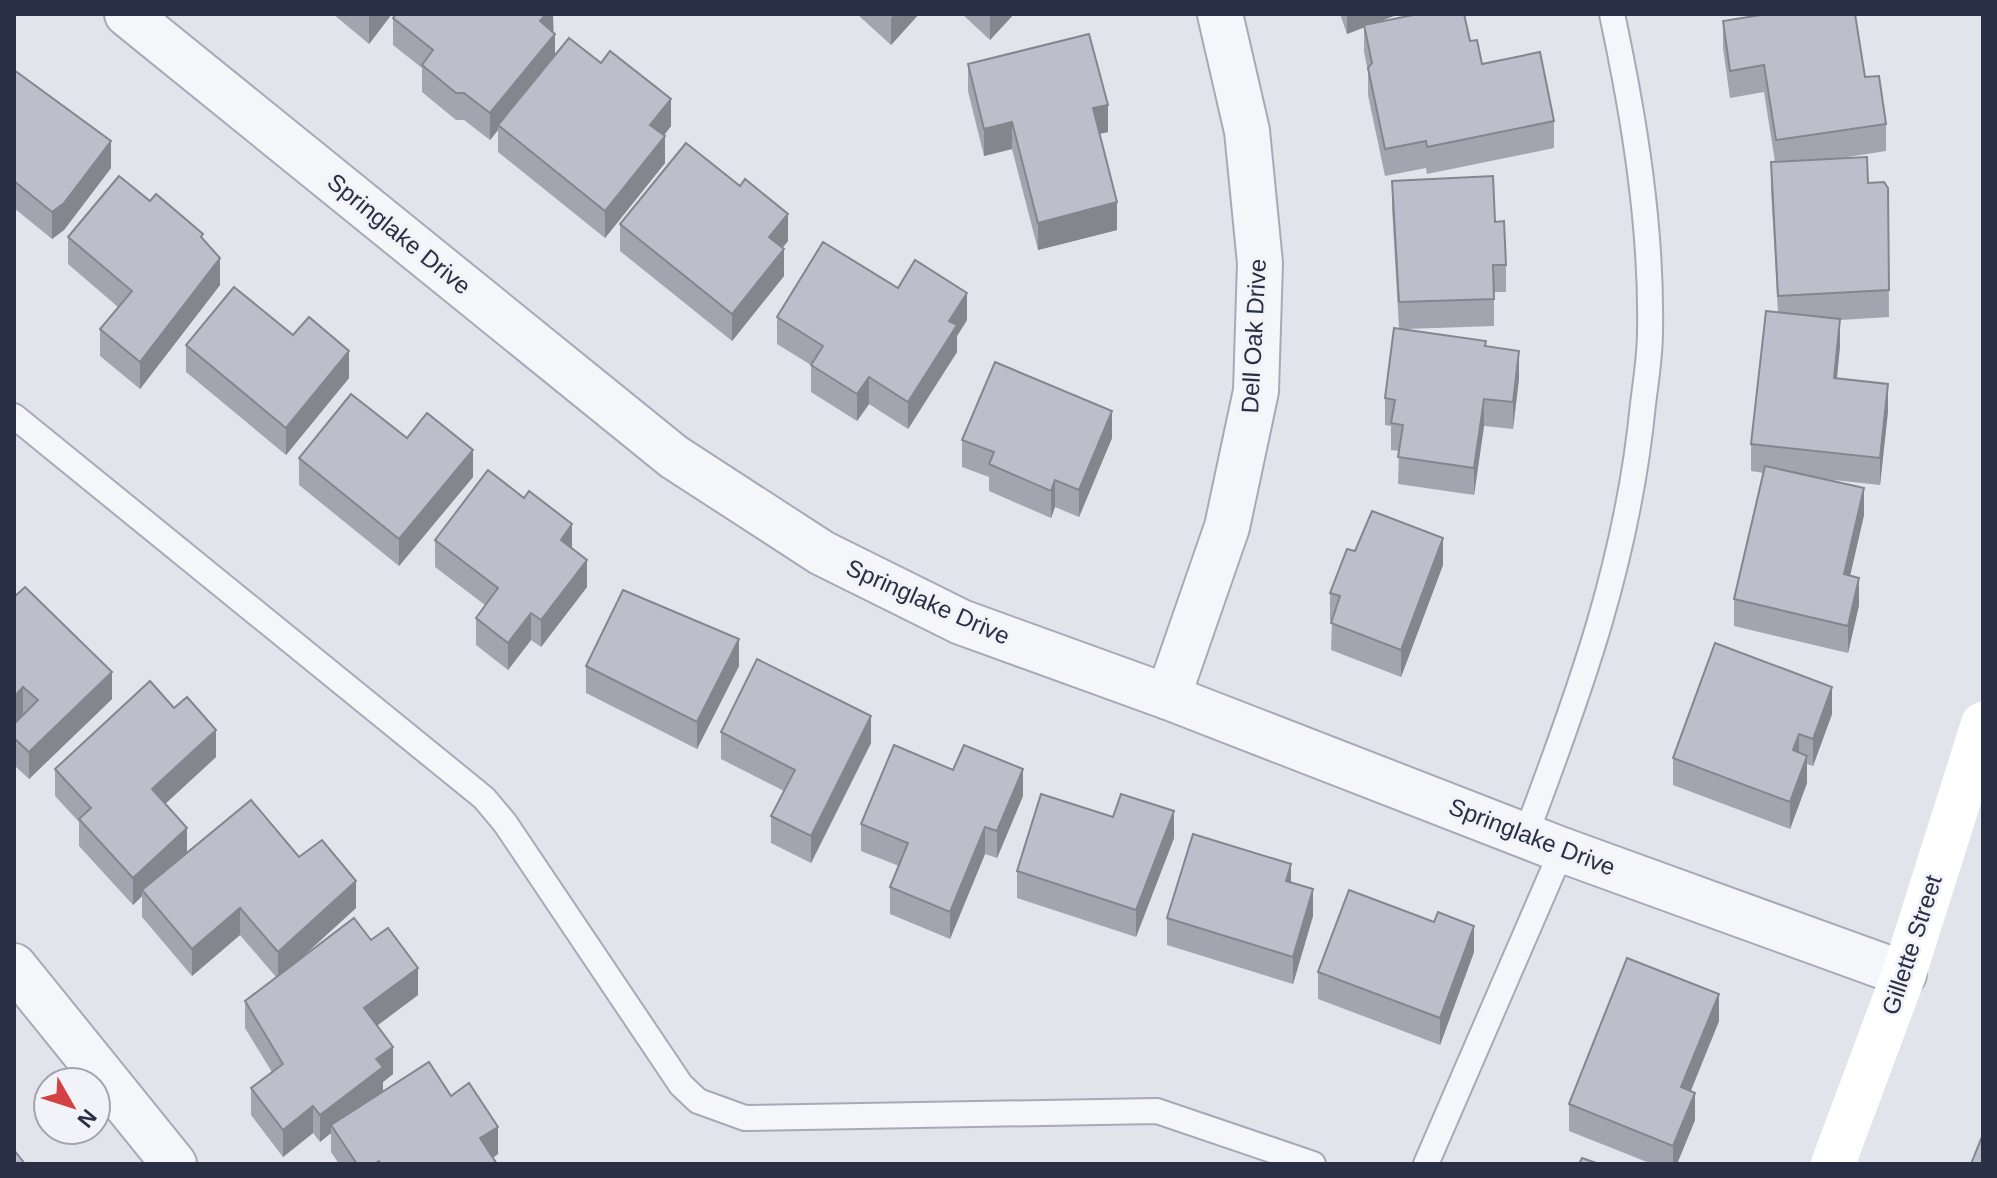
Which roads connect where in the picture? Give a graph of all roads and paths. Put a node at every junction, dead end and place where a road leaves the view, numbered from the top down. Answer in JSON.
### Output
{"nodes":[{"id":1,"x":127,"y":14,"type":"edge"},
{"id":2,"x":1220,"y":14,"type":"edge"},
{"id":3,"x":1612,"y":14,"type":"edge"},
{"id":4,"x":14,"y":416,"type":"edge"},
{"id":5,"x":1168,"y":697,"type":"junction"},
{"id":6,"x":1983,"y":724,"type":"edge"},
{"id":7,"x":1544,"y":842,"type":"junction"},
{"id":8,"x":14,"y":966,"type":"edge"},
{"id":9,"x":1904,"y":974,"type":"junction"},
{"id":10,"x":174,"y":1164,"type":"edge"},
{"id":11,"x":1313,"y":1164,"type":"edge"},
{"id":12,"x":1426,"y":1164,"type":"edge"},
{"id":13,"x":1833,"y":1164,"type":"edge"}],
"edges":[{"from":1,"to":5,"type":"street","name":"Springlake Drive"},
{"from":2,"to":5,"type":"street","name":"Dell Oak Drive"},
{"from":3,"to":7,"type":"lane"},
{"from":4,"to":11,"type":"lane"},
{"from":5,"to":7,"type":"street","name":"Springlake Drive"},
{"from":6,"to":9,"type":"street","name":"Gillette Street"},
{"from":7,"to":9,"type":"street","name":"Springlake Drive"},
{"from":7,"to":12,"type":"lane"},
{"from":8,"to":10,"type":"street"},
{"from":9,"to":13,"type":"street","name":"Gillette Street"}]}
